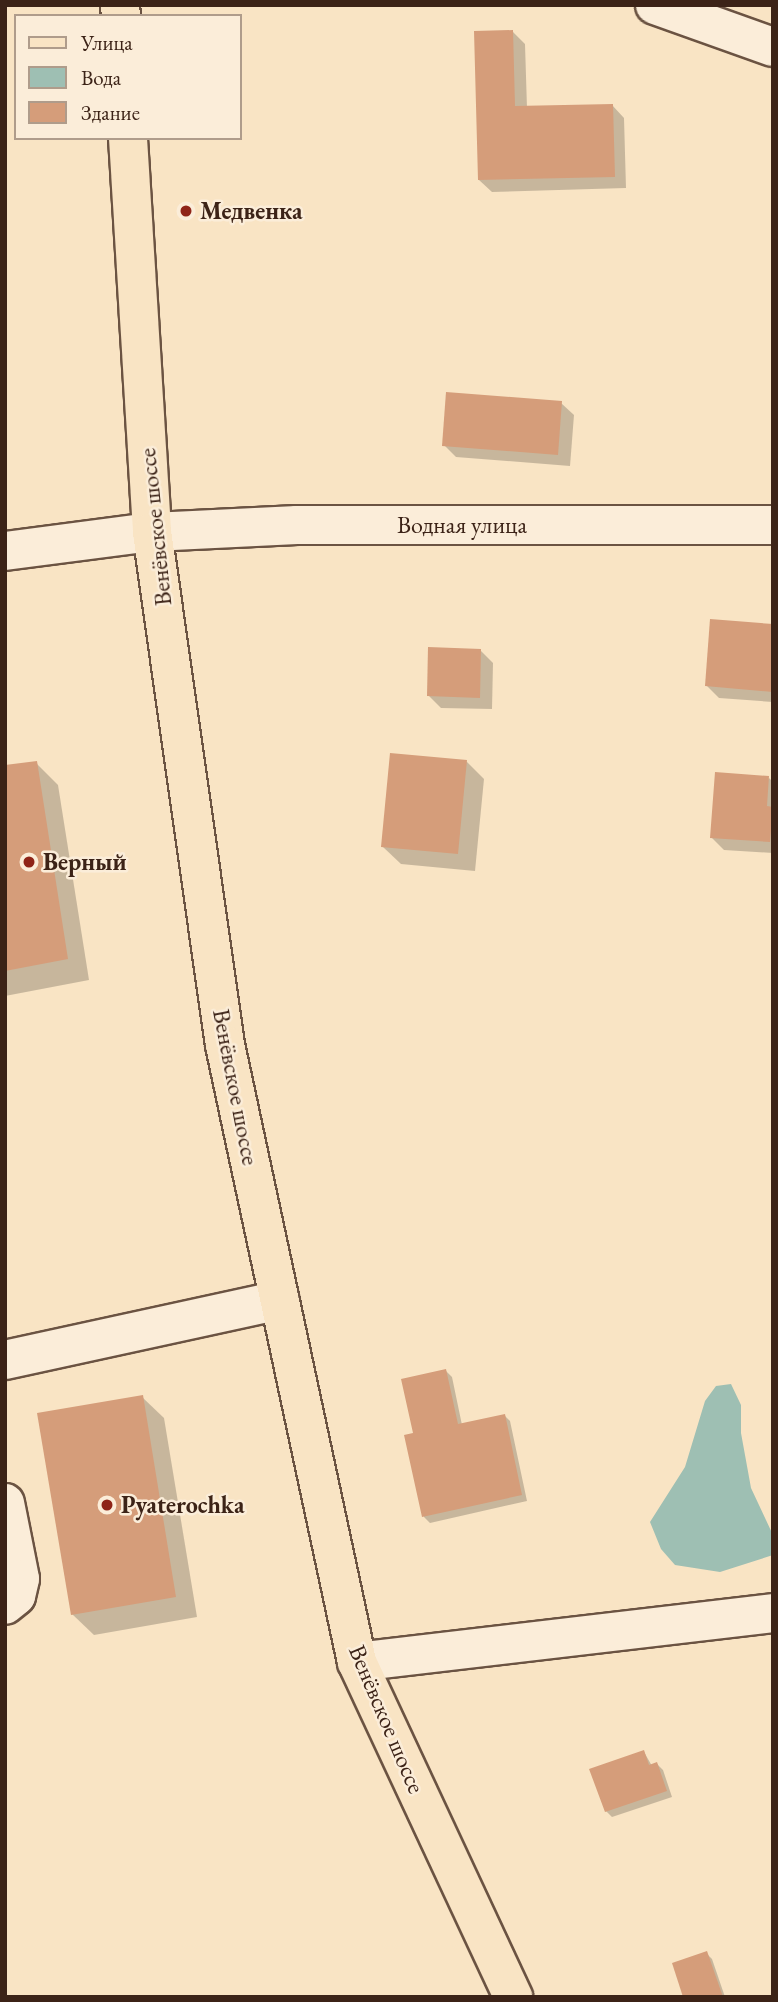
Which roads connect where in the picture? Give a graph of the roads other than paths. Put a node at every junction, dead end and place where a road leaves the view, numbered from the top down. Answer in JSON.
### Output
{"nodes":[{"id":1,"x":655,"y":5,"type":"edge"},
{"id":2,"x":773,"y":47,"type":"edge"},
{"id":3,"x":128,"y":140,"type":"edge"},
{"id":4,"x":773,"y":525,"type":"edge"},
{"id":5,"x":152,"y":532,"type":"junction"},
{"id":6,"x":5,"y":551,"type":"edge"},
{"id":7,"x":280,"y":1300,"type":"junction"},
{"id":8,"x":5,"y":1360,"type":"edge"},
{"id":9,"x":5,"y":1503,"type":"edge"},
{"id":10,"x":5,"y":1605,"type":"edge"},
{"id":11,"x":773,"y":1614,"type":"edge"},
{"id":12,"x":358,"y":1662,"type":"junction"},
{"id":13,"x":513,"y":1997,"type":"edge"}],
"edges":[{"from":1,"to":2,"type":"street"},
{"from":3,"to":5,"type":"main road","name":"Венёвское шоссе"},
{"from":4,"to":5,"type":"street","name":"Водная улица"},
{"from":5,"to":6,"type":"street","name":"Водная улица"},
{"from":5,"to":7,"type":"main road","name":"Венёвское шоссе"},
{"from":7,"to":8,"type":"street"},
{"from":7,"to":12,"type":"main road","name":"Венёвское шоссе"},
{"from":9,"to":10,"type":"street"},
{"from":11,"to":12,"type":"street"},
{"from":12,"to":13,"type":"main road","name":"Венёвское шоссе"}]}
